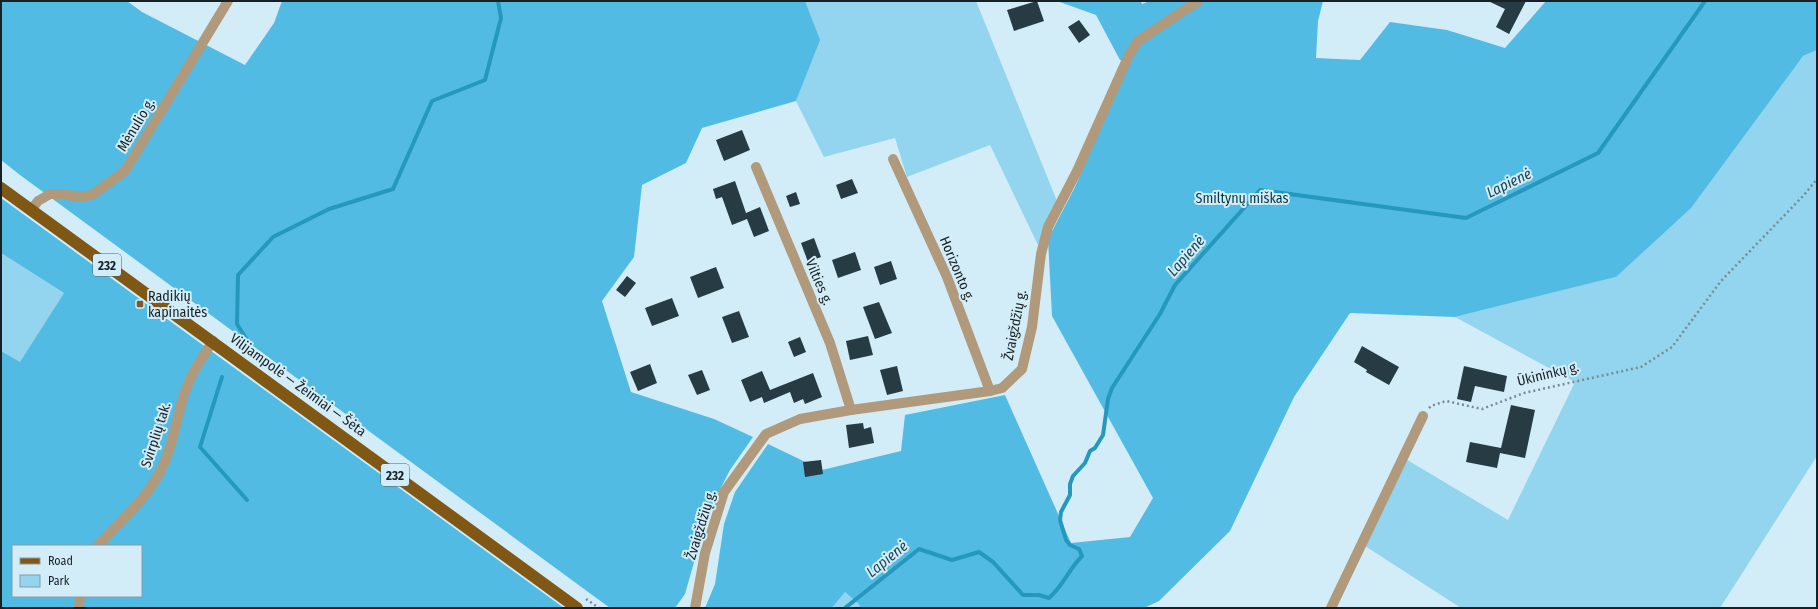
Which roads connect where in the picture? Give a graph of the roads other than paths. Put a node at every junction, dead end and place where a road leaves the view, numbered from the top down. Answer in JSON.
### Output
{"nodes":[{"id":1,"x":228,"y":1,"type":"edge"},
{"id":2,"x":1198,"y":1,"type":"edge"},
{"id":3,"x":893,"y":159,"type":"dead end"},
{"id":4,"x":756,"y":166,"type":"dead end"},
{"id":5,"x":1,"y":188,"type":"edge"},
{"id":6,"x":31,"y":210,"type":"junction"},
{"id":7,"x":213,"y":341,"type":"junction"},
{"id":8,"x":990,"y":391,"type":"junction"},
{"id":9,"x":851,"y":410,"type":"junction"},
{"id":10,"x":1423,"y":416,"type":"road end"},
{"id":11,"x":99,"y":545,"type":"edge"},
{"id":12,"x":80,"y":597,"type":"edge"},
{"id":13,"x":78,"y":608,"type":"edge"},
{"id":14,"x":577,"y":608,"type":"edge"},
{"id":15,"x":695,"y":608,"type":"edge"},
{"id":16,"x":1331,"y":608,"type":"edge"}],
"edges":[{"from":1,"to":6,"type":"street","name":"Mėnulio g."},
{"from":2,"to":8,"type":"street","name":"Žvaigždžių g."},
{"from":3,"to":8,"type":"street","name":"Horizonto g."},
{"from":4,"to":9,"type":"street","name":"Vilties g."},
{"from":5,"to":6,"type":"main road","name":"Vilijampolė — Žeimiai — Šėta","number":"232"},
{"from":6,"to":7,"type":"main road","name":"Vilijampolė — Žeimiai — Šėta","number":"232"},
{"from":7,"to":11,"type":"street","name":"Svirplių tak."},
{"from":7,"to":14,"type":"main road","name":"Vilijampolė — Žeimiai — Šėta","number":"232"},
{"from":8,"to":9,"type":"street","name":"Žvaigždžių g."},
{"from":9,"to":15,"type":"street","name":"Žvaigždžių g."},
{"from":10,"to":16,"type":"street"},
{"from":12,"to":13,"type":"street"}]}
